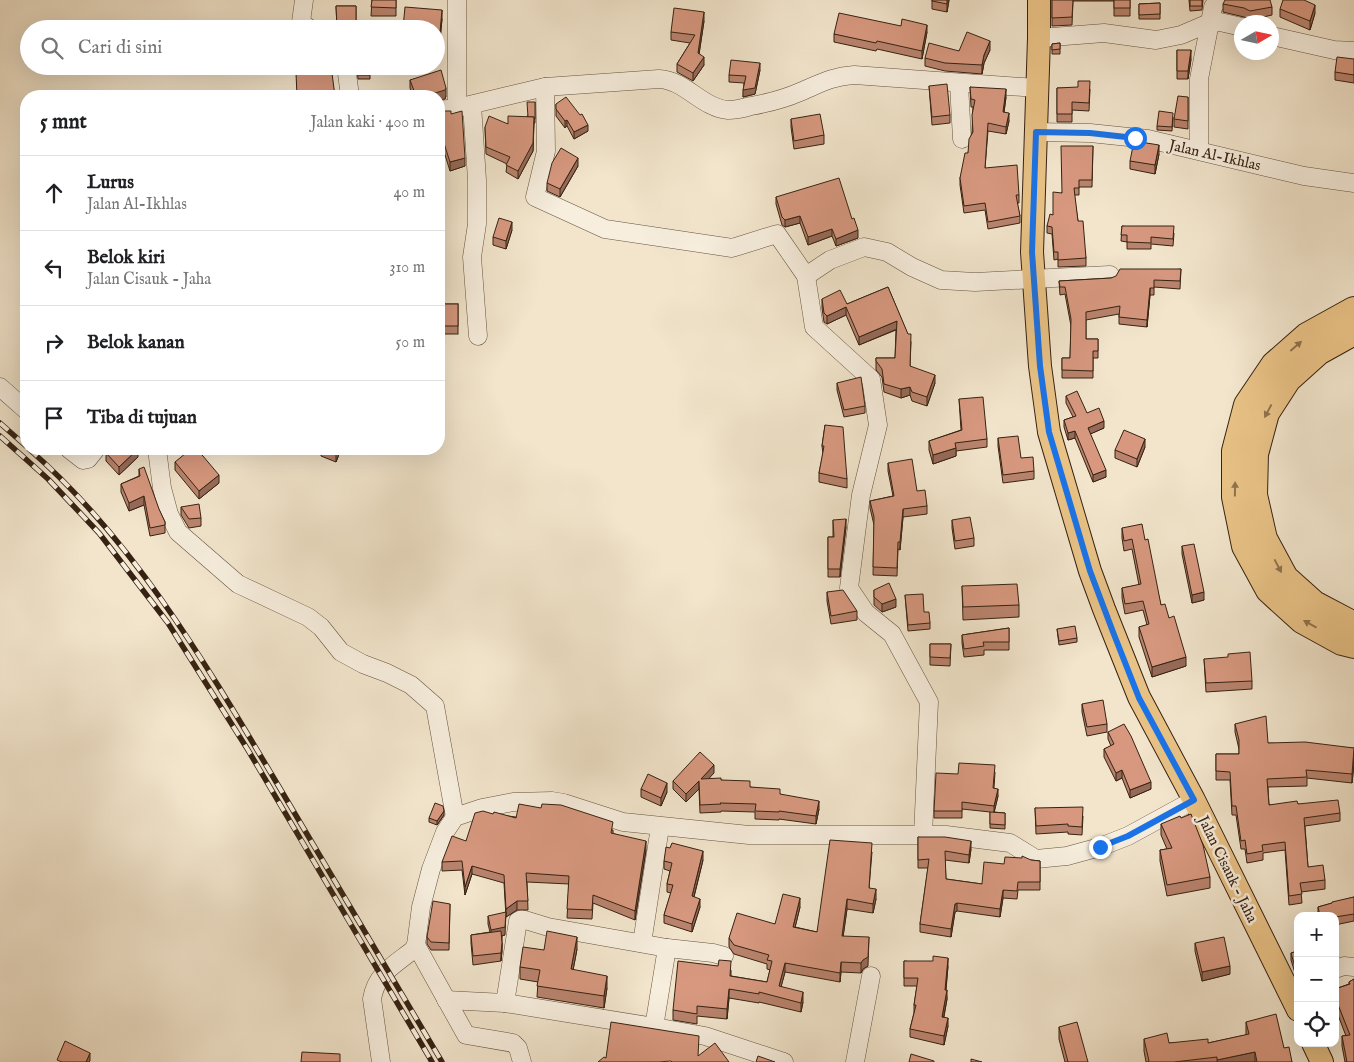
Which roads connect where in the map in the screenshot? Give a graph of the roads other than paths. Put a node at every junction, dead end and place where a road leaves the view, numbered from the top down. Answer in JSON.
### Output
{"nodes":[{"id":1,"x":304,"y":0,"type":"edge"},
{"id":2,"x":457,"y":0,"type":"edge"},
{"id":3,"x":1038,"y":0,"type":"edge"},
{"id":4,"x":1218,"y":0,"type":"edge"},
{"id":5,"x":301,"y":20,"type":"edge"},
{"id":6,"x":1209,"y":23,"type":"junction"},
{"id":7,"x":1234,"y":25,"type":"edge"},
{"id":8,"x":1039,"y":38,"type":"junction"},
{"id":9,"x":1279,"y":38,"type":"edge"},
{"id":10,"x":1354,"y":50,"type":"edge"},
{"id":11,"x":347,"y":75,"type":"edge"},
{"id":12,"x":959,"y":84,"type":"junction"},
{"id":13,"x":545,"y":87,"type":"junction"},
{"id":14,"x":1036,"y":88,"type":"junction"},
{"id":15,"x":349,"y":90,"type":"edge"},
{"id":16,"x":464,"y":107,"type":"junction"},
{"id":17,"x":445,"y":109,"type":"edge"},
{"id":18,"x":1036,"y":132,"type":"junction"},
{"id":19,"x":962,"y":139,"type":"dead end"},
{"id":20,"x":1199,"y":150,"type":"junction"},
{"id":21,"x":1354,"y":183,"type":"edge"},
{"id":22,"x":1110,"y":275,"type":"dead end"},
{"id":23,"x":806,"y":276,"type":"junction"},
{"id":24,"x":1034,"y":279,"type":"junction"},
{"id":25,"x":1354,"y":310,"type":"edge"},
{"id":26,"x":1354,"y":332,"type":"edge"},
{"id":27,"x":478,"y":336,"type":"dead end"},
{"id":28,"x":0,"y":387,"type":"edge"},
{"id":29,"x":20,"y":405,"type":"edge"},
{"id":30,"x":77,"y":455,"type":"edge"},
{"id":31,"x":91,"y":455,"type":"edge"},
{"id":32,"x":158,"y":455,"type":"edge"},
{"id":33,"x":1354,"y":625,"type":"edge"},
{"id":34,"x":1354,"y":645,"type":"edge"},
{"id":35,"x":1194,"y":800,"type":"junction"},
{"id":36,"x":455,"y":817,"type":"junction"},
{"id":37,"x":660,"y":827,"type":"junction"},
{"id":38,"x":923,"y":834,"type":"junction"},
{"id":39,"x":642,"y":943,"type":"junction"},
{"id":40,"x":416,"y":945,"type":"junction"},
{"id":41,"x":667,"y":948,"type":"junction"},
{"id":42,"x":724,"y":956,"type":"dead end"},
{"id":43,"x":1354,"y":967,"type":"edge"},
{"id":44,"x":1339,"y":968,"type":"edge"},
{"id":45,"x":871,"y":976,"type":"dead end"},
{"id":46,"x":1293,"y":986,"type":"edge"},
{"id":47,"x":446,"y":1000,"type":"junction"},
{"id":48,"x":1296,"y":1002,"type":"edge"},
{"id":49,"x":505,"y":1003,"type":"junction"},
{"id":50,"x":654,"y":1027,"type":"junction"},
{"id":51,"x":1315,"y":1047,"type":"edge"},
{"id":52,"x":381,"y":1062,"type":"edge"},
{"id":53,"x":522,"y":1062,"type":"edge"},
{"id":54,"x":784,"y":1062,"type":"edge"},
{"id":55,"x":855,"y":1062,"type":"edge"},
{"id":56,"x":1322,"y":1062,"type":"edge"}],
"edges":[{"from":1,"to":5,"type":"street"},
{"from":2,"to":16,"type":"street"},
{"from":3,"to":8,"type":"main road","name":"Jalan Cisauk - Jaha"},
{"from":4,"to":6,"type":"street"},
{"from":6,"to":7,"type":"street"},
{"from":6,"to":8,"type":"street"},
{"from":6,"to":20,"type":"street"},
{"from":8,"to":14,"type":"main road","name":"Jalan Cisauk - Jaha"},
{"from":9,"to":10,"type":"street"},
{"from":11,"to":15,"type":"street"},
{"from":12,"to":13,"type":"street"},
{"from":12,"to":14,"type":"street"},
{"from":12,"to":19,"type":"street"},
{"from":13,"to":16,"type":"street"},
{"from":13,"to":23,"type":"street"},
{"from":14,"to":18,"type":"main road","name":"Jalan Cisauk - Jaha"},
{"from":16,"to":17,"type":"street"},
{"from":16,"to":27,"type":"street"},
{"from":18,"to":20,"type":"street","name":"Jalan Al-Ikhlas"},
{"from":18,"to":24,"type":"main road","name":"Jalan Cisauk - Jaha"},
{"from":20,"to":21,"type":"street","name":"Jalan Al-Ikhlas"},
{"from":22,"to":24,"type":"street"},
{"from":23,"to":24,"type":"street"},
{"from":23,"to":38,"type":"street"},
{"from":24,"to":35,"type":"main road","name":"Jalan Cisauk - Jaha"},
{"from":34,"to":25,"type":"highway","one_way":true},
{"from":26,"to":33,"type":"highway","one_way":true},
{"from":28,"to":29,"type":"street"},
{"from":30,"to":31,"type":"street"},
{"from":32,"to":36,"type":"street"},
{"from":35,"to":38,"type":"street"},
{"from":35,"to":46,"type":"main road","name":"Jalan Cisauk - Jaha"},
{"from":36,"to":37,"type":"street"},
{"from":36,"to":40,"type":"street"},
{"from":37,"to":38,"type":"street"},
{"from":37,"to":39,"type":"street"},
{"from":39,"to":41,"type":"street"},
{"from":39,"to":49,"type":"street"},
{"from":40,"to":47,"type":"street"},
{"from":40,"to":52,"type":"street"},
{"from":41,"to":42,"type":"street"},
{"from":41,"to":50,"type":"street"},
{"from":43,"to":44,"type":"street"},
{"from":45,"to":55,"type":"street"},
{"from":46,"to":48,"type":"main road","name":"Jalan Cisauk - Jaha"},
{"from":47,"to":49,"type":"street"},
{"from":47,"to":53,"type":"street"},
{"from":49,"to":50,"type":"street"},
{"from":50,"to":54,"type":"street"},
{"from":51,"to":56,"type":"main road"}]}
